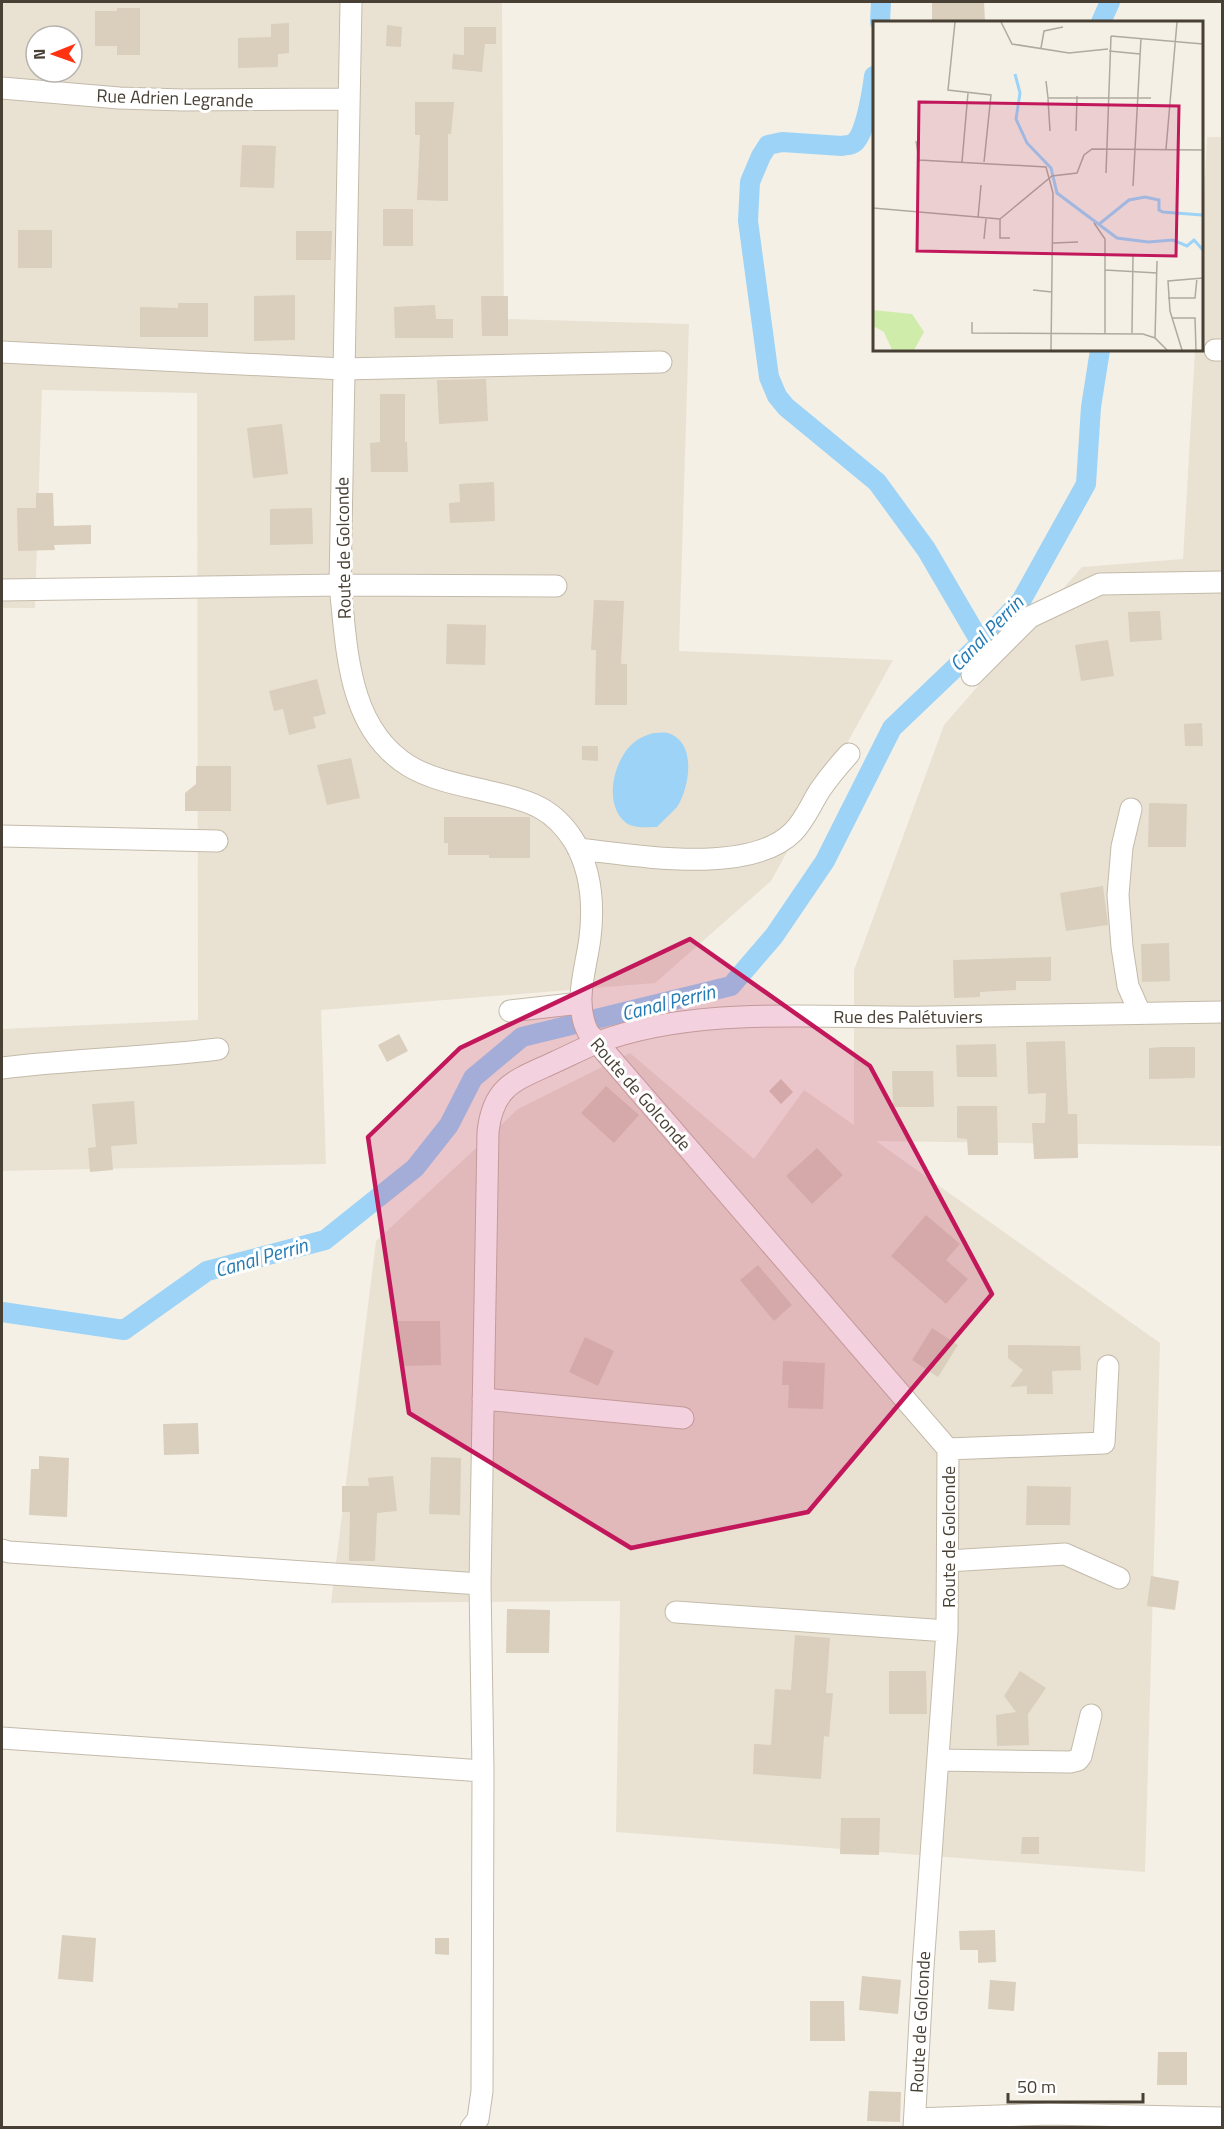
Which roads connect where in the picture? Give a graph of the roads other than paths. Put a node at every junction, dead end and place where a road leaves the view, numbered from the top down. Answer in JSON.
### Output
{"nodes":[{"id":1,"x":351,"y":2,"type":"edge"},
{"id":2,"x":2,"y":88,"type":"edge"},
{"id":3,"x":349,"y":99,"type":"junction"},
{"id":4,"x":2,"y":352,"type":"edge"},
{"id":5,"x":661,"y":362,"type":"dead end"},
{"id":6,"x":343,"y":369,"type":"junction"},
{"id":7,"x":1222,"y":582,"type":"edge"},
{"id":8,"x":340,"y":585,"type":"junction"},
{"id":9,"x":556,"y":586,"type":"dead end"},
{"id":10,"x":2,"y":590,"type":"edge"},
{"id":11,"x":972,"y":675,"type":"dead end"},
{"id":12,"x":849,"y":754,"type":"dead end"},
{"id":13,"x":1131,"y":809,"type":"dead end"},
{"id":14,"x":2,"y":836,"type":"edge"},
{"id":15,"x":217,"y":841,"type":"dead end"},
{"id":16,"x":578,"y":849,"type":"junction"},
{"id":17,"x":580,"y":1003,"type":"junction"},
{"id":18,"x":510,"y":1011,"type":"dead end"},
{"id":19,"x":1222,"y":1012,"type":"edge"},
{"id":20,"x":1140,"y":1013,"type":"junction"},
{"id":21,"x":596,"y":1043,"type":"junction"},
{"id":22,"x":218,"y":1049,"type":"dead end"},
{"id":23,"x":2,"y":1068,"type":"edge"},
{"id":24,"x":1108,"y":1366,"type":"dead end"},
{"id":25,"x":483,"y":1398,"type":"junction"},
{"id":26,"x":683,"y":1418,"type":"dead end"},
{"id":27,"x":948,"y":1449,"type":"junction"},
{"id":28,"x":2,"y":1550,"type":"edge"},
{"id":29,"x":948,"y":1561,"type":"junction"},
{"id":30,"x":1119,"y":1578,"type":"dead end"},
{"id":31,"x":480,"y":1584,"type":"junction"},
{"id":32,"x":676,"y":1612,"type":"dead end"},
{"id":33,"x":947,"y":1632,"type":"junction"},
{"id":34,"x":1091,"y":1715,"type":"dead end"},
{"id":35,"x":2,"y":1738,"type":"edge"},
{"id":36,"x":938,"y":1760,"type":"junction"},
{"id":37,"x":483,"y":1771,"type":"junction"},
{"id":38,"x":1222,"y":2118,"type":"edge"},
{"id":39,"x":914,"y":2123,"type":"edge"},
{"id":40,"x":471,"y":2127,"type":"edge"}],
"edges":[{"from":1,"to":3,"type":"street","name":"Route de Golconde"},
{"from":2,"to":3,"type":"street","name":"Rue Adrien Legrande"},
{"from":3,"to":6,"type":"street","name":"Route de Golconde"},
{"from":4,"to":6,"type":"street"},
{"from":5,"to":6,"type":"street"},
{"from":6,"to":8,"type":"street","name":"Route de Golconde"},
{"from":7,"to":11,"type":"street"},
{"from":8,"to":9,"type":"street"},
{"from":8,"to":10,"type":"street"},
{"from":8,"to":16,"type":"street","name":"Route de Golconde"},
{"from":12,"to":16,"type":"street"},
{"from":13,"to":20,"type":"street"},
{"from":14,"to":15,"type":"street"},
{"from":16,"to":17,"type":"street","name":"Route de Golconde"},
{"from":17,"to":18,"type":"street"},
{"from":17,"to":21,"type":"street","name":"Route de Golconde"},
{"from":19,"to":20,"type":"street","name":"Rue des Palétuviers"},
{"from":20,"to":21,"type":"street","name":"Rue des Palétuviers"},
{"from":21,"to":25,"type":"street","name":"Rue des Palétuviers"},
{"from":21,"to":27,"type":"street","name":"Route de Golconde"},
{"from":22,"to":23,"type":"street"},
{"from":24,"to":27,"type":"street"},
{"from":25,"to":26,"type":"street"},
{"from":25,"to":31,"type":"street","name":"Rue des Palétuviers"},
{"from":27,"to":29,"type":"street","name":"Route de Golconde"},
{"from":28,"to":31,"type":"street"},
{"from":29,"to":30,"type":"street"},
{"from":29,"to":33,"type":"street","name":"Route de Golconde"},
{"from":31,"to":37,"type":"street","name":"Rue des Palétuviers"},
{"from":32,"to":33,"type":"street"},
{"from":33,"to":36,"type":"street","name":"Route de Golconde"},
{"from":34,"to":36,"type":"street"},
{"from":35,"to":37,"type":"street"},
{"from":36,"to":39,"type":"street","name":"Route de Golconde"},
{"from":37,"to":40,"type":"street","name":"Rue des Palétuviers"},
{"from":38,"to":39,"type":"street"}]}
